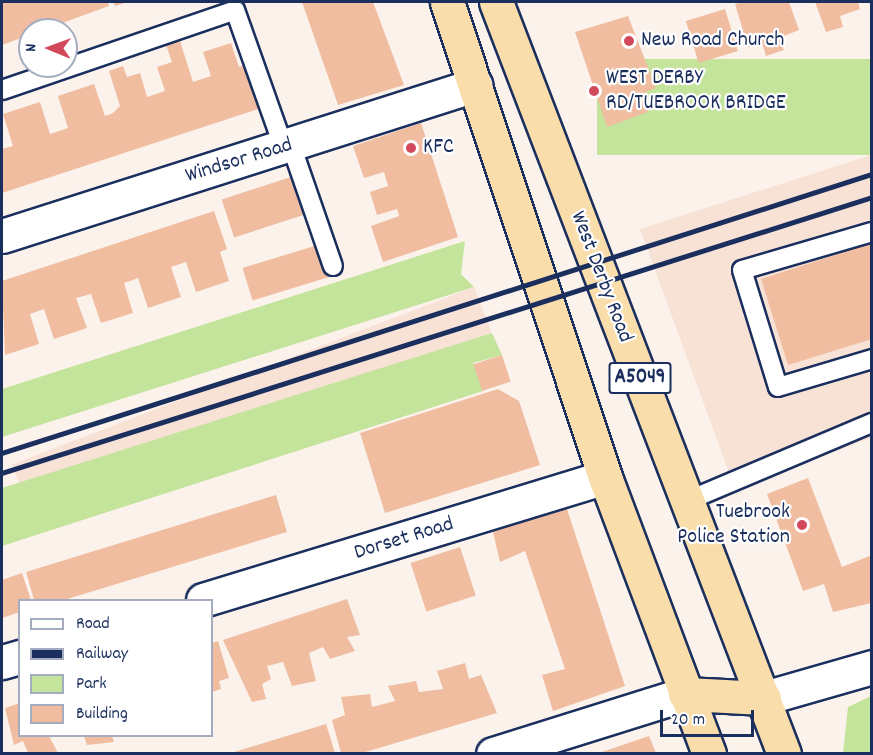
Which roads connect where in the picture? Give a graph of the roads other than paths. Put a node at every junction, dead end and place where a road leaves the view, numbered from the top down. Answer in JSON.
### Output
{"nodes":[{"id":1,"x":447,"y":2,"type":"edge"},
{"id":2,"x":496,"y":2,"type":"edge"},
{"id":3,"x":476,"y":85,"type":"junction"},
{"id":4,"x":2,"y":90,"type":"edge"},
{"id":5,"x":287,"y":146,"type":"junction"},
{"id":6,"x":872,"y":232,"type":"edge"},
{"id":7,"x":2,"y":236,"type":"edge"},
{"id":8,"x":333,"y":266,"type":"dead end"},
{"id":9,"x":872,"y":359,"type":"edge"},
{"id":10,"x":872,"y":423,"type":"edge"},
{"id":11,"x":605,"y":477,"type":"junction"},
{"id":12,"x":687,"y":501,"type":"junction"},
{"id":13,"x":206,"y":599,"type":"edge"},
{"id":14,"x":18,"y":658,"type":"edge"},
{"id":15,"x":2,"y":662,"type":"edge"},
{"id":16,"x":872,"y":667,"type":"edge"},
{"id":17,"x":685,"y":694,"type":"junction"},
{"id":18,"x":764,"y":698,"type":"junction"},
{"id":19,"x":493,"y":753,"type":"edge"},
{"id":20,"x":709,"y":753,"type":"edge"},
{"id":21,"x":784,"y":753,"type":"edge"}],
"edges":[{"from":1,"to":3,"type":"highway","number":"A5049"},
{"from":2,"to":12,"type":"highway","name":"West Derby Road","number":"A5049"},
{"from":3,"to":5,"type":"street","name":"Windsor Road"},
{"from":3,"to":11,"type":"highway","number":"A5049"},
{"from":4,"to":5,"type":"lane"},
{"from":5,"to":7,"type":"street","name":"Windsor Road"},
{"from":5,"to":8,"type":"lane"},
{"from":6,"to":9,"type":"lane"},
{"from":10,"to":12,"type":"lane"},
{"from":11,"to":13,"type":"street","name":"Dorset Road"},
{"from":11,"to":17,"type":"highway","number":"A5049"},
{"from":12,"to":18,"type":"highway","name":"West Derby Road","number":"A5049"},
{"from":14,"to":15,"type":"street"},
{"from":16,"to":18,"type":"street"},
{"from":17,"to":18,"type":"highway"},
{"from":17,"to":19,"type":"street"},
{"from":17,"to":20,"type":"highway","number":"A5049"},
{"from":18,"to":21,"type":"highway","name":"West Derby Road","number":"A5049"}]}
